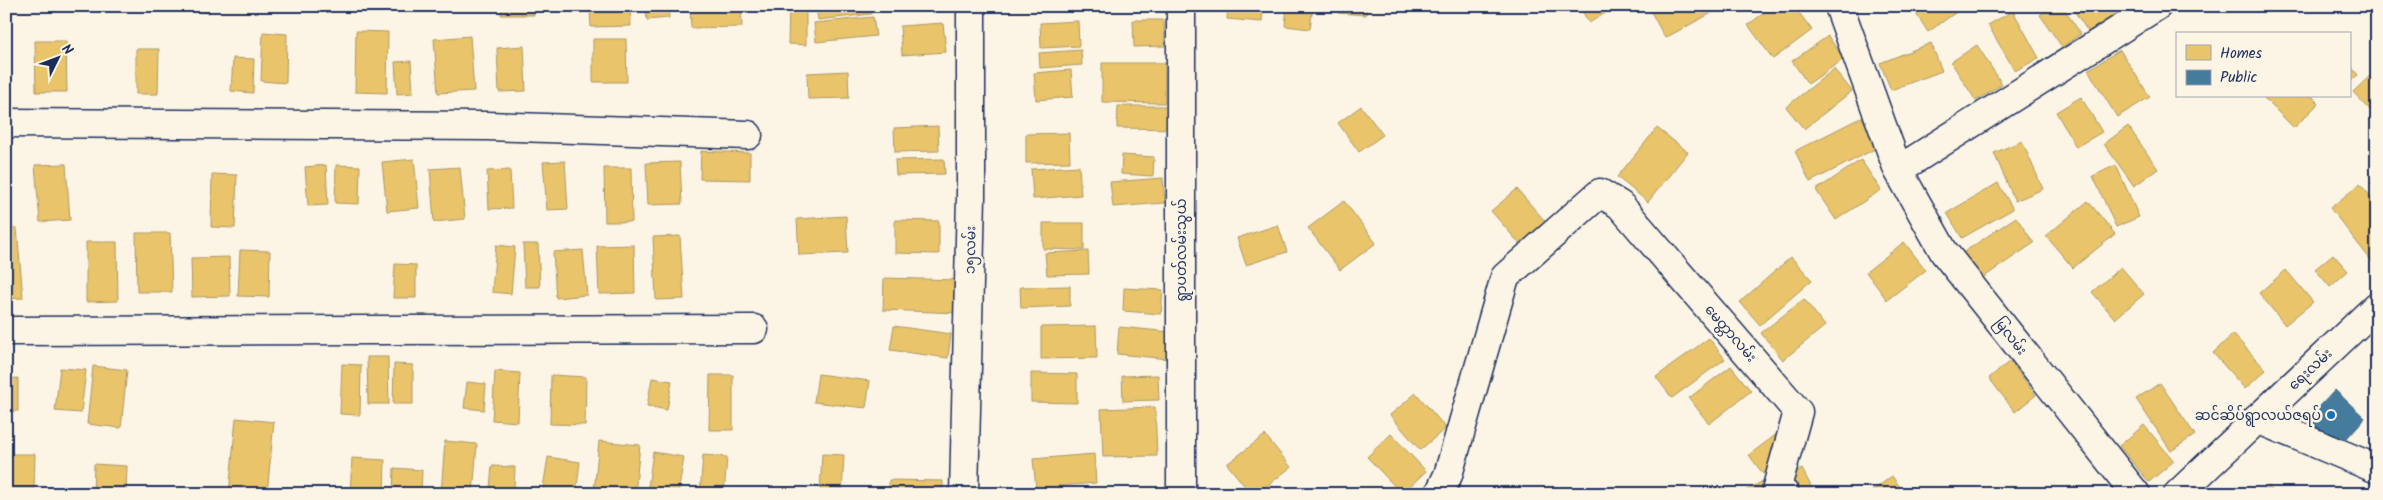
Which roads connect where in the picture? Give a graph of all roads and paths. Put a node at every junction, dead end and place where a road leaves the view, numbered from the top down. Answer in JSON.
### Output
{"nodes":[{"id":1,"x":970,"y":6,"type":"edge"},
{"id":2,"x":1181,"y":6,"type":"edge"},
{"id":3,"x":1839,"y":6,"type":"edge"},
{"id":4,"x":2147,"y":13,"type":"edge"},
{"id":5,"x":6,"y":123,"type":"edge"},
{"id":6,"x":748,"y":135,"type":"dead end"},
{"id":7,"x":1898,"y":170,"type":"junction"},
{"id":8,"x":2377,"y":306,"type":"edge"},
{"id":9,"x":754,"y":329,"type":"dead end"},
{"id":10,"x":6,"y":332,"type":"edge"},
{"id":11,"x":2257,"y":419,"type":"junction"},
{"id":12,"x":2377,"y":469,"type":"edge"},
{"id":13,"x":964,"y":494,"type":"edge"},
{"id":14,"x":1181,"y":494,"type":"edge"},
{"id":15,"x":1439,"y":494,"type":"edge"},
{"id":16,"x":1785,"y":494,"type":"edge"},
{"id":17,"x":2136,"y":494,"type":"edge"},
{"id":18,"x":2178,"y":494,"type":"edge"}],
"edges":[{"from":1,"to":13,"type":"street","name":"၁၅လမ်း"},
{"from":2,"to":14,"type":"street","name":"ရွာပတ်လမ်းသွယ်"},
{"from":3,"to":7,"type":"street","name":"မြလမ်း"},
{"from":4,"to":7,"type":"street"},
{"from":5,"to":6,"type":"street"},
{"from":7,"to":17,"type":"street","name":"မြလမ်း"},
{"from":8,"to":11,"type":"street","name":"ရေးလမ်း"},
{"from":9,"to":10,"type":"street"},
{"from":11,"to":12,"type":"street"},
{"from":11,"to":18,"type":"street","name":"ရေးလမ်း"},
{"from":15,"to":16,"type":"street","name":"မေတ္တာလမ်း"}]}
